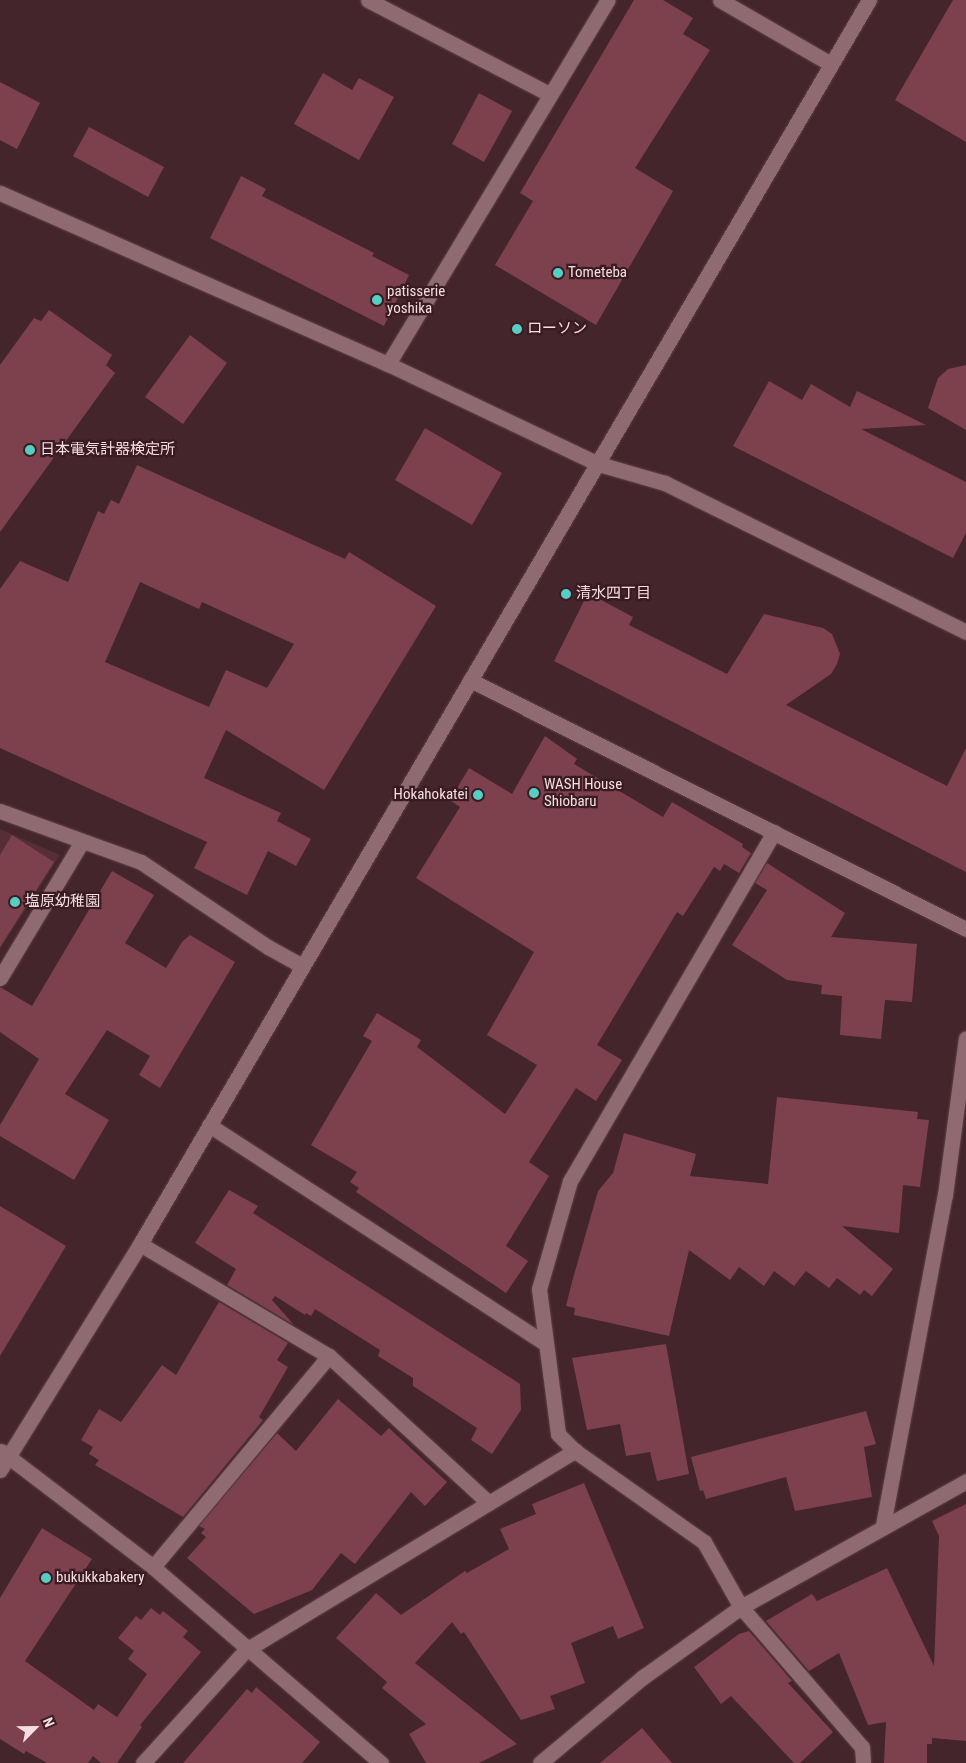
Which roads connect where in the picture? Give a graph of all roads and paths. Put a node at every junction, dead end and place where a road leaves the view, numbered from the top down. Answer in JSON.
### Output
{"nodes":[{"id":1,"x":368,"y":0,"type":"edge"},
{"id":2,"x":608,"y":0,"type":"edge"},
{"id":3,"x":720,"y":0,"type":"edge"},
{"id":4,"x":869,"y":0,"type":"edge"},
{"id":5,"x":831,"y":64,"type":"junction"},
{"id":6,"x":549,"y":94,"type":"junction"},
{"id":7,"x":0,"y":193,"type":"edge"},
{"id":8,"x":388,"y":364,"type":"junction"},
{"id":9,"x":599,"y":464,"type":"junction"},
{"id":10,"x":966,"y":632,"type":"edge"},
{"id":11,"x":470,"y":680,"type":"junction"},
{"id":12,"x":0,"y":811,"type":"edge"},
{"id":13,"x":774,"y":832,"type":"junction"},
{"id":14,"x":81,"y":842,"type":"junction"},
{"id":15,"x":966,"y":929,"type":"edge"},
{"id":16,"x":302,"y":965,"type":"junction"},
{"id":17,"x":0,"y":978,"type":"edge"},
{"id":18,"x":966,"y":1038,"type":"edge"},
{"id":19,"x":209,"y":1126,"type":"junction"},
{"id":20,"x":140,"y":1244,"type":"junction"},
{"id":21,"x":546,"y":1344,"type":"junction"},
{"id":22,"x":329,"y":1356,"type":"junction"},
{"id":23,"x":575,"y":1451,"type":"junction"},
{"id":24,"x":4,"y":1453,"type":"edge"},
{"id":25,"x":0,"y":1470,"type":"edge"},
{"id":26,"x":966,"y":1481,"type":"edge"},
{"id":27,"x":489,"y":1503,"type":"junction"},
{"id":28,"x":884,"y":1525,"type":"junction"},
{"id":29,"x":153,"y":1567,"type":"junction"},
{"id":30,"x":742,"y":1607,"type":"junction"},
{"id":31,"x":246,"y":1650,"type":"junction"},
{"id":32,"x":143,"y":1763,"type":"edge"},
{"id":33,"x":380,"y":1763,"type":"edge"},
{"id":34,"x":540,"y":1763,"type":"edge"},
{"id":35,"x":864,"y":1763,"type":"edge"}],
"edges":[{"from":1,"to":6,"type":"street"},
{"from":2,"to":6,"type":"street"},
{"from":3,"to":5,"type":"street"},
{"from":4,"to":5,"type":"street"},
{"from":5,"to":9,"type":"street"},
{"from":6,"to":8,"type":"street"},
{"from":7,"to":8,"type":"street"},
{"from":8,"to":9,"type":"street"},
{"from":9,"to":10,"type":"street"},
{"from":9,"to":11,"type":"street"},
{"from":11,"to":13,"type":"street"},
{"from":11,"to":16,"type":"street"},
{"from":12,"to":14,"type":"street"},
{"from":13,"to":15,"type":"street"},
{"from":13,"to":21,"type":"street"},
{"from":14,"to":16,"type":"street"},
{"from":14,"to":17,"type":"street"},
{"from":16,"to":19,"type":"street"},
{"from":18,"to":28,"type":"street"},
{"from":19,"to":20,"type":"street"},
{"from":19,"to":21,"type":"street"},
{"from":20,"to":22,"type":"street"},
{"from":20,"to":24,"type":"street"},
{"from":21,"to":23,"type":"street"},
{"from":22,"to":27,"type":"street"},
{"from":22,"to":29,"type":"street"},
{"from":23,"to":27,"type":"street"},
{"from":23,"to":30,"type":"street"},
{"from":24,"to":25,"type":"street"},
{"from":24,"to":29,"type":"street"},
{"from":26,"to":28,"type":"street"},
{"from":27,"to":31,"type":"street"},
{"from":28,"to":30,"type":"street"},
{"from":29,"to":31,"type":"street"},
{"from":30,"to":34,"type":"street"},
{"from":30,"to":35,"type":"street"},
{"from":31,"to":32,"type":"street"},
{"from":31,"to":33,"type":"street"}]}
